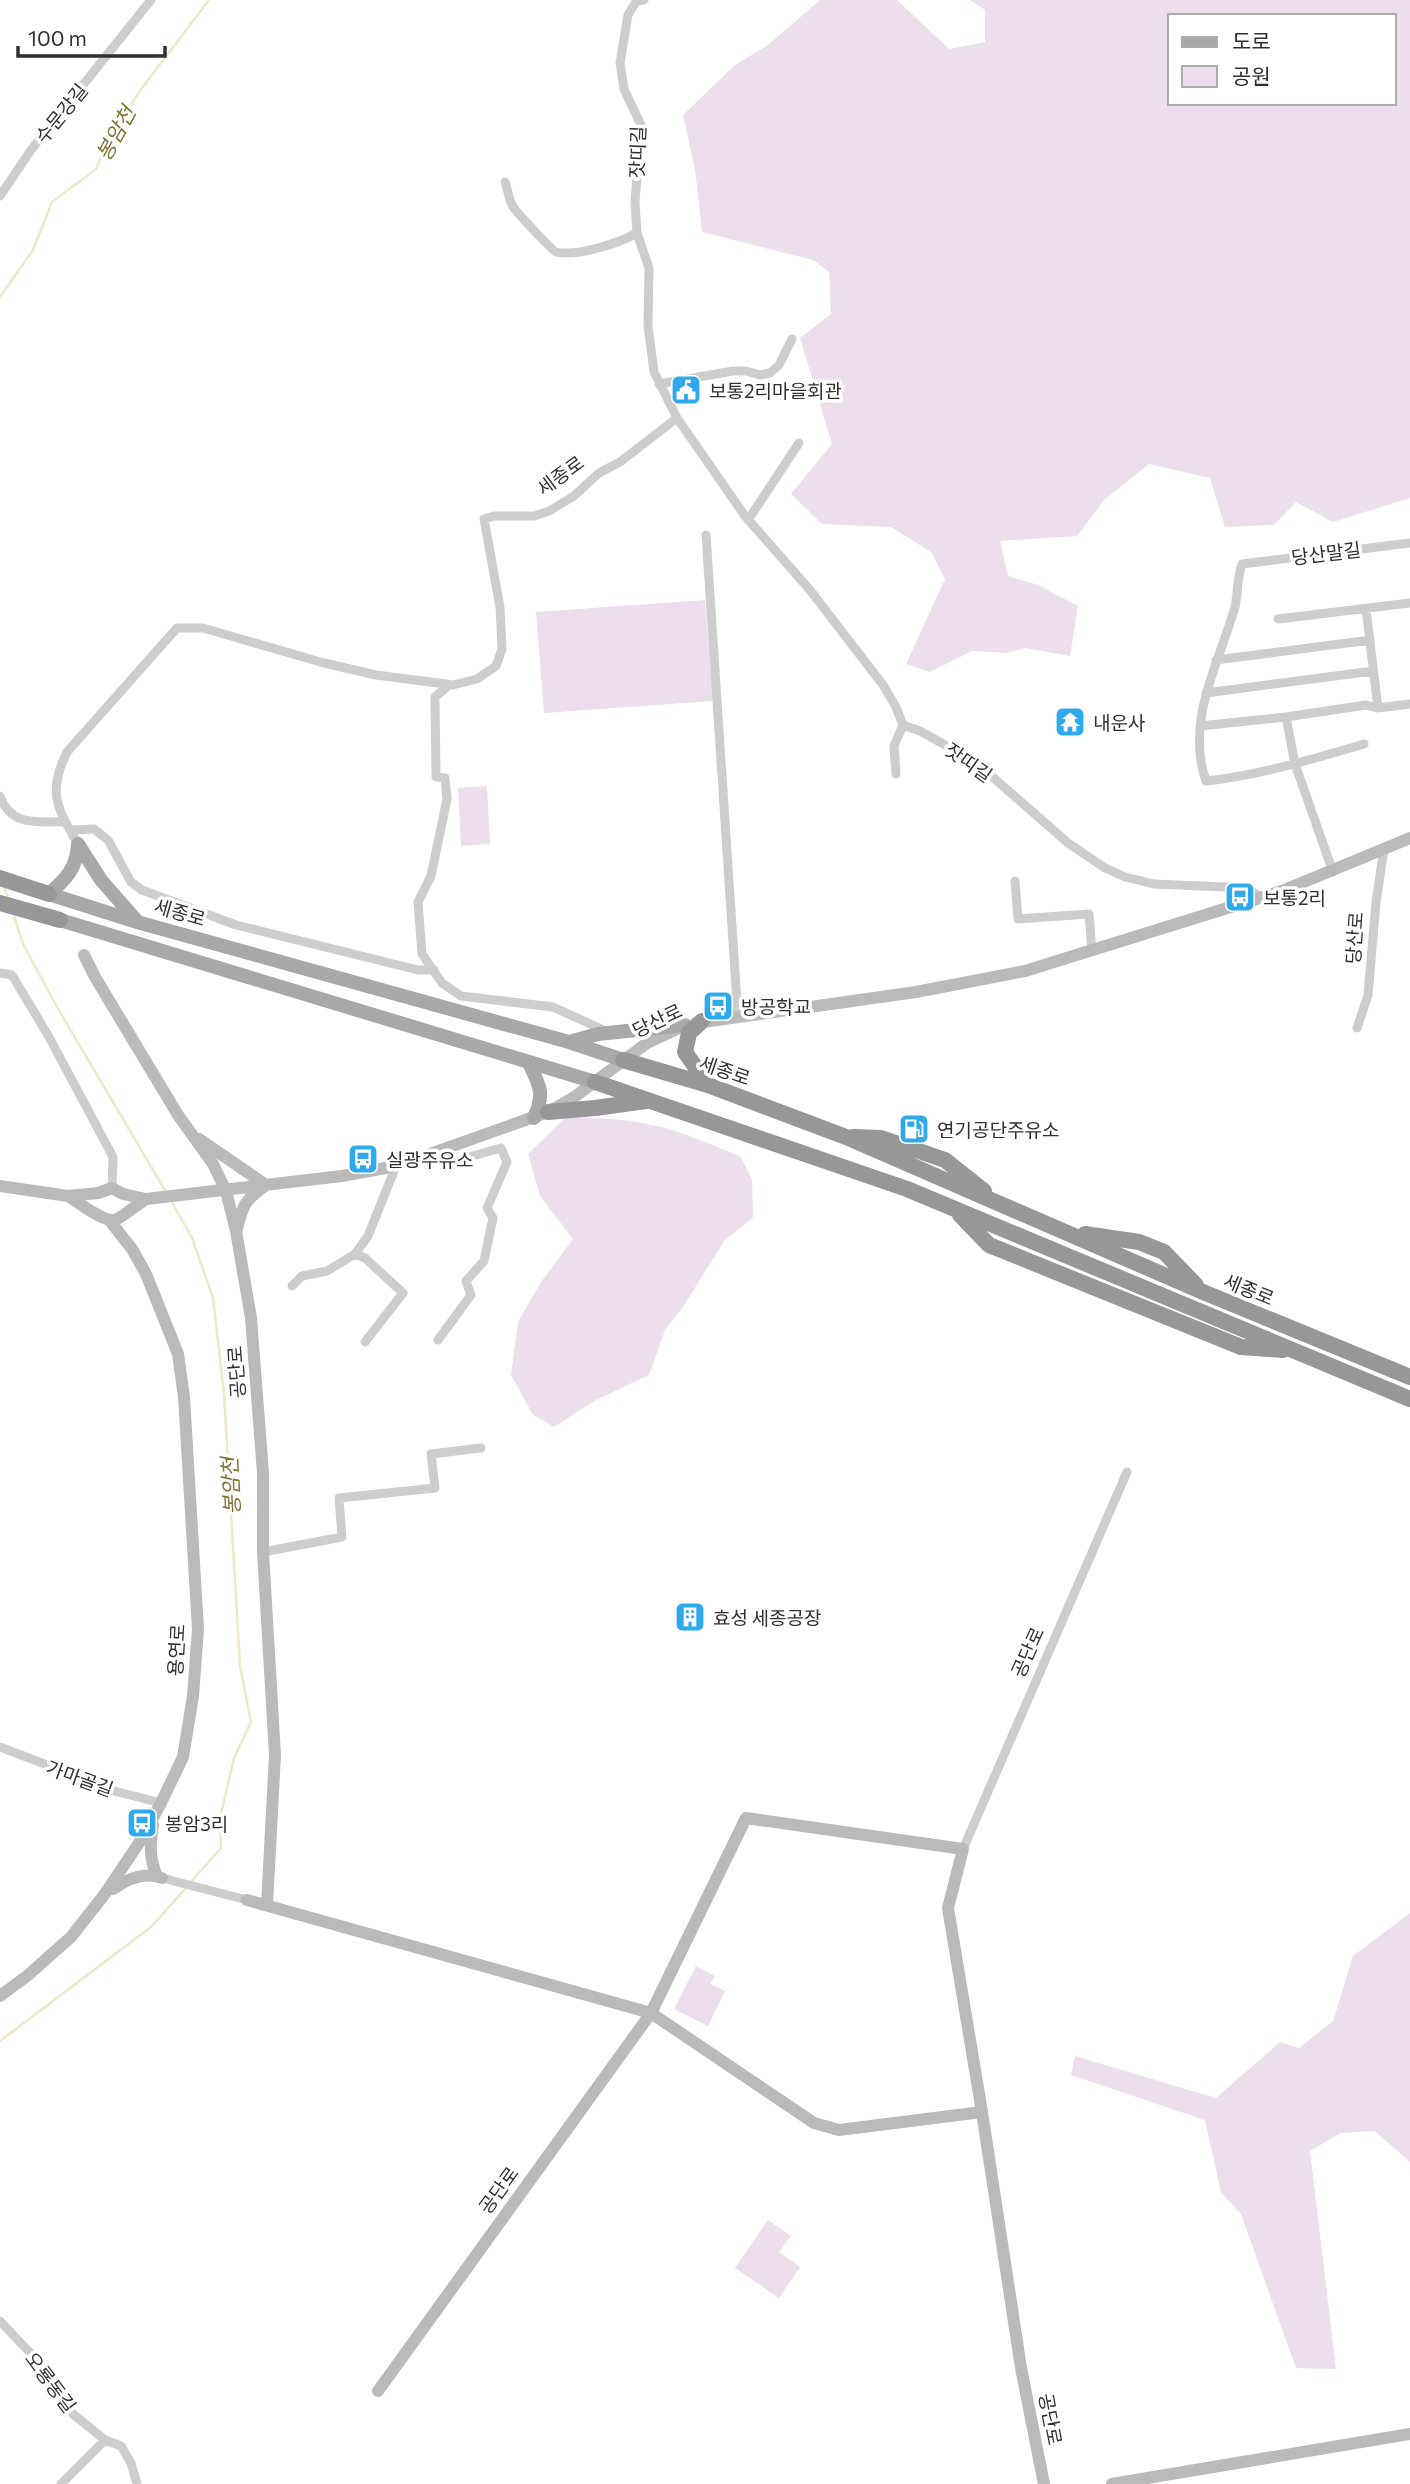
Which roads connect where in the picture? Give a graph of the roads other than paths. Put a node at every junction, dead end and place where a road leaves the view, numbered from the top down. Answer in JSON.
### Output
{"nodes":[{"id":1,"x":151,"y":0,"type":"edge"},
{"id":2,"x":644,"y":0,"type":"edge"},
{"id":3,"x":505,"y":182,"type":"dead end"},
{"id":4,"x":0,"y":196,"type":"edge"},
{"id":5,"x":637,"y":233,"type":"junction"},
{"id":6,"x":792,"y":339,"type":"dead end"},
{"id":7,"x":659,"y":384,"type":"junction"},
{"id":8,"x":677,"y":418,"type":"junction"},
{"id":9,"x":799,"y":443,"type":"dead end"},
{"id":10,"x":748,"y":520,"type":"junction"},
{"id":11,"x":706,"y":535,"type":"dead end"},
{"id":12,"x":1410,"y":543,"type":"edge"},
{"id":13,"x":1410,"y":603,"type":"edge"},
{"id":14,"x":1366,"y":609,"type":"junction"},
{"id":15,"x":1278,"y":619,"type":"dead end"},
{"id":16,"x":1370,"y":640,"type":"junction"},
{"id":17,"x":1216,"y":660,"type":"junction"},
{"id":18,"x":1373,"y":671,"type":"junction"},
{"id":19,"x":449,"y":685,"type":"junction"},
{"id":20,"x":1206,"y":693,"type":"junction"},
{"id":21,"x":1410,"y":704,"type":"edge"},
{"id":22,"x":1378,"y":708,"type":"junction"},
{"id":23,"x":1286,"y":717,"type":"junction"},
{"id":24,"x":903,"y":725,"type":"junction"},
{"id":25,"x":1200,"y":726,"type":"junction"},
{"id":26,"x":1364,"y":744,"type":"dead end"},
{"id":27,"x":1295,"y":764,"type":"junction"},
{"id":28,"x":896,"y":774,"type":"dead end"},
{"id":29,"x":0,"y":796,"type":"edge"},
{"id":30,"x":67,"y":826,"type":"junction"},
{"id":31,"x":1410,"y":838,"type":"edge"},
{"id":32,"x":78,"y":845,"type":"junction"},
{"id":33,"x":1384,"y":849,"type":"junction"},
{"id":34,"x":1333,"y":872,"type":"junction"},
{"id":35,"x":0,"y":878,"type":"edge"},
{"id":36,"x":1016,"y":881,"type":"dead end"},
{"id":37,"x":49,"y":894,"type":"junction"},
{"id":38,"x":1261,"y":898,"type":"junction"},
{"id":39,"x":0,"y":903,"type":"edge"},
{"id":40,"x":60,"y":920,"type":"joint"},
{"id":41,"x":138,"y":922,"type":"junction"},
{"id":42,"x":1092,"y":951,"type":"junction"},
{"id":43,"x":84,"y":954,"type":"dead end"},
{"id":44,"x":434,"y":970,"type":"junction"},
{"id":45,"x":0,"y":973,"type":"edge"},
{"id":46,"x":738,"y":1017,"type":"junction"},
{"id":47,"x":702,"y":1021,"type":"junction"},
{"id":48,"x":685,"y":1025,"type":"junction"},
{"id":49,"x":1357,"y":1028,"type":"dead end"},
{"id":50,"x":613,"y":1034,"type":"junction"},
{"id":51,"x":569,"y":1042,"type":"junction"},
{"id":52,"x":622,"y":1060,"type":"junction"},
{"id":53,"x":529,"y":1063,"type":"junction"},
{"id":54,"x":595,"y":1082,"type":"junction"},
{"id":55,"x":708,"y":1085,"type":"junction"},
{"id":56,"x":650,"y":1100,"type":"junction"},
{"id":57,"x":541,"y":1115,"type":"junction"},
{"id":58,"x":193,"y":1135,"type":"junction"},
{"id":59,"x":426,"y":1155,"type":"junction"},
{"id":60,"x":397,"y":1166,"type":"junction"},
{"id":61,"x":265,"y":1185,"type":"junction"},
{"id":62,"x":0,"y":1186,"type":"edge"},
{"id":63,"x":117,"y":1191,"type":"junction"},
{"id":64,"x":221,"y":1192,"type":"junction"},
{"id":65,"x":98,"y":1193,"type":"junction"},
{"id":66,"x":68,"y":1196,"type":"junction"},
{"id":67,"x":146,"y":1199,"type":"junction"},
{"id":68,"x":95,"y":1212,"type":"junction"},
{"id":69,"x":123,"y":1214,"type":"junction"},
{"id":70,"x":110,"y":1221,"type":"junction"},
{"id":71,"x":236,"y":1231,"type":"junction"},
{"id":72,"x":131,"y":1249,"type":"junction"},
{"id":73,"x":355,"y":1254,"type":"junction"},
{"id":74,"x":292,"y":1286,"type":"dead end"},
{"id":75,"x":438,"y":1340,"type":"dead end"},
{"id":76,"x":365,"y":1342,"type":"dead end"},
{"id":77,"x":1410,"y":1377,"type":"edge"},
{"id":78,"x":1410,"y":1399,"type":"edge"},
{"id":79,"x":481,"y":1448,"type":"dead end"},
{"id":80,"x":1127,"y":1472,"type":"dead end"},
{"id":81,"x":263,"y":1552,"type":"junction"},
{"id":82,"x":0,"y":1748,"type":"edge"},
{"id":83,"x":161,"y":1803,"type":"junction"},
{"id":84,"x":154,"y":1817,"type":"junction"},
{"id":85,"x":963,"y":1849,"type":"junction"},
{"id":86,"x":159,"y":1877,"type":"junction"},
{"id":87,"x":104,"y":1895,"type":"junction"},
{"id":88,"x":247,"y":1900,"type":"joint"},
{"id":89,"x":267,"y":1905,"type":"junction"},
{"id":90,"x":0,"y":1996,"type":"edge"},
{"id":91,"x":651,"y":2013,"type":"junction"},
{"id":92,"x":982,"y":2112,"type":"junction"},
{"id":93,"x":0,"y":2320,"type":"edge"},
{"id":94,"x":378,"y":2391,"type":"dead end"},
{"id":95,"x":1410,"y":2434,"type":"edge"},
{"id":96,"x":105,"y":2440,"type":"junction"},
{"id":97,"x":61,"y":2484,"type":"edge"},
{"id":98,"x":137,"y":2484,"type":"edge"},
{"id":99,"x":1044,"y":2484,"type":"edge"},
{"id":100,"x":1112,"y":2484,"type":"edge"}],
"edges":[{"from":1,"to":4,"type":"street","name":"수문강길"},
{"from":2,"to":5,"type":"street","name":"잣띠길"},
{"from":3,"to":5,"type":"street"},
{"from":5,"to":7,"type":"street","name":"잣띠길"},
{"from":6,"to":7,"type":"street"},
{"from":7,"to":8,"type":"street","name":"잣띠길"},
{"from":8,"to":10,"type":"street","name":"잣띠길"},
{"from":8,"to":19,"type":"street","name":"세종로"},
{"from":9,"to":10,"type":"street"},
{"from":10,"to":24,"type":"street","name":"잣띠길"},
{"from":11,"to":46,"type":"street"},
{"from":12,"to":17,"type":"street","name":"당산말길"},
{"from":13,"to":14,"type":"street"},
{"from":14,"to":15,"type":"street"},
{"from":14,"to":16,"type":"street"},
{"from":16,"to":17,"type":"street"},
{"from":16,"to":18,"type":"street"},
{"from":17,"to":20,"type":"street"},
{"from":18,"to":20,"type":"street"},
{"from":18,"to":22,"type":"street"},
{"from":19,"to":30,"type":"street","name":"세종로"},
{"from":19,"to":44,"type":"street"},
{"from":20,"to":25,"type":"street"},
{"from":21,"to":22,"type":"street"},
{"from":22,"to":23,"type":"street"},
{"from":23,"to":25,"type":"street"},
{"from":23,"to":27,"type":"street"},
{"from":24,"to":28,"type":"street"},
{"from":24,"to":38,"type":"street","name":"잣띠길"},
{"from":25,"to":27,"type":"street"},
{"from":26,"to":27,"type":"street"},
{"from":27,"to":34,"type":"street"},
{"from":29,"to":30,"type":"street"},
{"from":30,"to":32,"type":"street","name":"세종로"},
{"from":30,"to":44,"type":"street"},
{"from":31,"to":33,"type":"street","name":"당산로"},
{"from":32,"to":37,"type":"main road"},
{"from":32,"to":41,"type":"main road"},
{"from":33,"to":34,"type":"street","name":"당산로"},
{"from":33,"to":49,"type":"street","name":"당산로"},
{"from":34,"to":38,"type":"street","name":"당산로"},
{"from":35,"to":37,"type":"highway","name":"세종로"},
{"from":36,"to":42,"type":"street"},
{"from":37,"to":41,"type":"main road","name":"세종로"},
{"from":38,"to":42,"type":"street","name":"당산로"},
{"from":39,"to":40,"type":"highway","name":"세종로"},
{"from":40,"to":53,"type":"main road","name":"세종로"},
{"from":41,"to":51,"type":"main road","name":"세종로"},
{"from":42,"to":46,"type":"street","name":"당산로"},
{"from":43,"to":58,"type":"street","name":"공단로"},
{"from":44,"to":50,"type":"street"},
{"from":45,"to":63,"type":"street"},
{"from":46,"to":47,"type":"street","name":"당산로"},
{"from":47,"to":48,"type":"street","name":"당산로"},
{"from":47,"to":55,"type":"highway"},
{"from":48,"to":50,"type":"main road"},
{"from":48,"to":52,"type":"street","name":"당산로"},
{"from":50,"to":51,"type":"main road"},
{"from":51,"to":52,"type":"main road","name":"세종로"},
{"from":52,"to":54,"type":"street","name":"당산로"},
{"from":52,"to":55,"type":"highway","name":"세종로"},
{"from":53,"to":54,"type":"main road","name":"세종로"},
{"from":53,"to":57,"type":"main road"},
{"from":54,"to":56,"type":"highway","name":"세종로"},
{"from":54,"to":57,"type":"street","name":"당산로"},
{"from":55,"to":77,"type":"highway","name":"세종로"},
{"from":56,"to":57,"type":"highway"},
{"from":56,"to":78,"type":"highway","name":"세종로"},
{"from":57,"to":59,"type":"street","name":"당산로"},
{"from":58,"to":61,"type":"street"},
{"from":58,"to":64,"type":"street","name":"공단로"},
{"from":59,"to":60,"type":"street","name":"당산로"},
{"from":59,"to":75,"type":"street","name":"당산로"},
{"from":60,"to":61,"type":"street","name":"당산로"},
{"from":60,"to":73,"type":"street"},
{"from":61,"to":64,"type":"street","name":"당산로"},
{"from":61,"to":71,"type":"street"},
{"from":62,"to":66,"type":"street"},
{"from":63,"to":65,"type":"street"},
{"from":63,"to":67,"type":"street"},
{"from":63,"to":69,"type":"street"},
{"from":64,"to":67,"type":"street","name":"당산로"},
{"from":64,"to":71,"type":"street","name":"공단로"},
{"from":65,"to":66,"type":"street"},
{"from":65,"to":68,"type":"street"},
{"from":66,"to":68,"type":"street"},
{"from":67,"to":69,"type":"street"},
{"from":68,"to":70,"type":"street"},
{"from":69,"to":70,"type":"street"},
{"from":69,"to":72,"type":"street"},
{"from":70,"to":72,"type":"street"},
{"from":71,"to":81,"type":"street","name":"공단로"},
{"from":72,"to":83,"type":"street","name":"용연로"},
{"from":73,"to":74,"type":"street"},
{"from":73,"to":76,"type":"street"},
{"from":79,"to":81,"type":"street"},
{"from":80,"to":85,"type":"street","name":"공단로"},
{"from":81,"to":89,"type":"street","name":"공단로"},
{"from":82,"to":83,"type":"street","name":"가마골길"},
{"from":83,"to":84,"type":"street","name":"용연로"},
{"from":84,"to":86,"type":"street"},
{"from":84,"to":87,"type":"street","name":"용연로"},
{"from":85,"to":91,"type":"street","name":"공단로"},
{"from":85,"to":92,"type":"street","name":"공단로"},
{"from":86,"to":87,"type":"street"},
{"from":86,"to":88,"type":"street"},
{"from":87,"to":90,"type":"street","name":"용연로"},
{"from":88,"to":89,"type":"street"},
{"from":89,"to":91,"type":"street"},
{"from":91,"to":92,"type":"street"},
{"from":91,"to":94,"type":"street","name":"공단로"},
{"from":92,"to":99,"type":"street","name":"공단로"},
{"from":93,"to":96,"type":"street","name":"오룡동길"},
{"from":95,"to":100,"type":"street"},
{"from":96,"to":97,"type":"street"},
{"from":96,"to":98,"type":"street","name":"오룡동길"}]}
